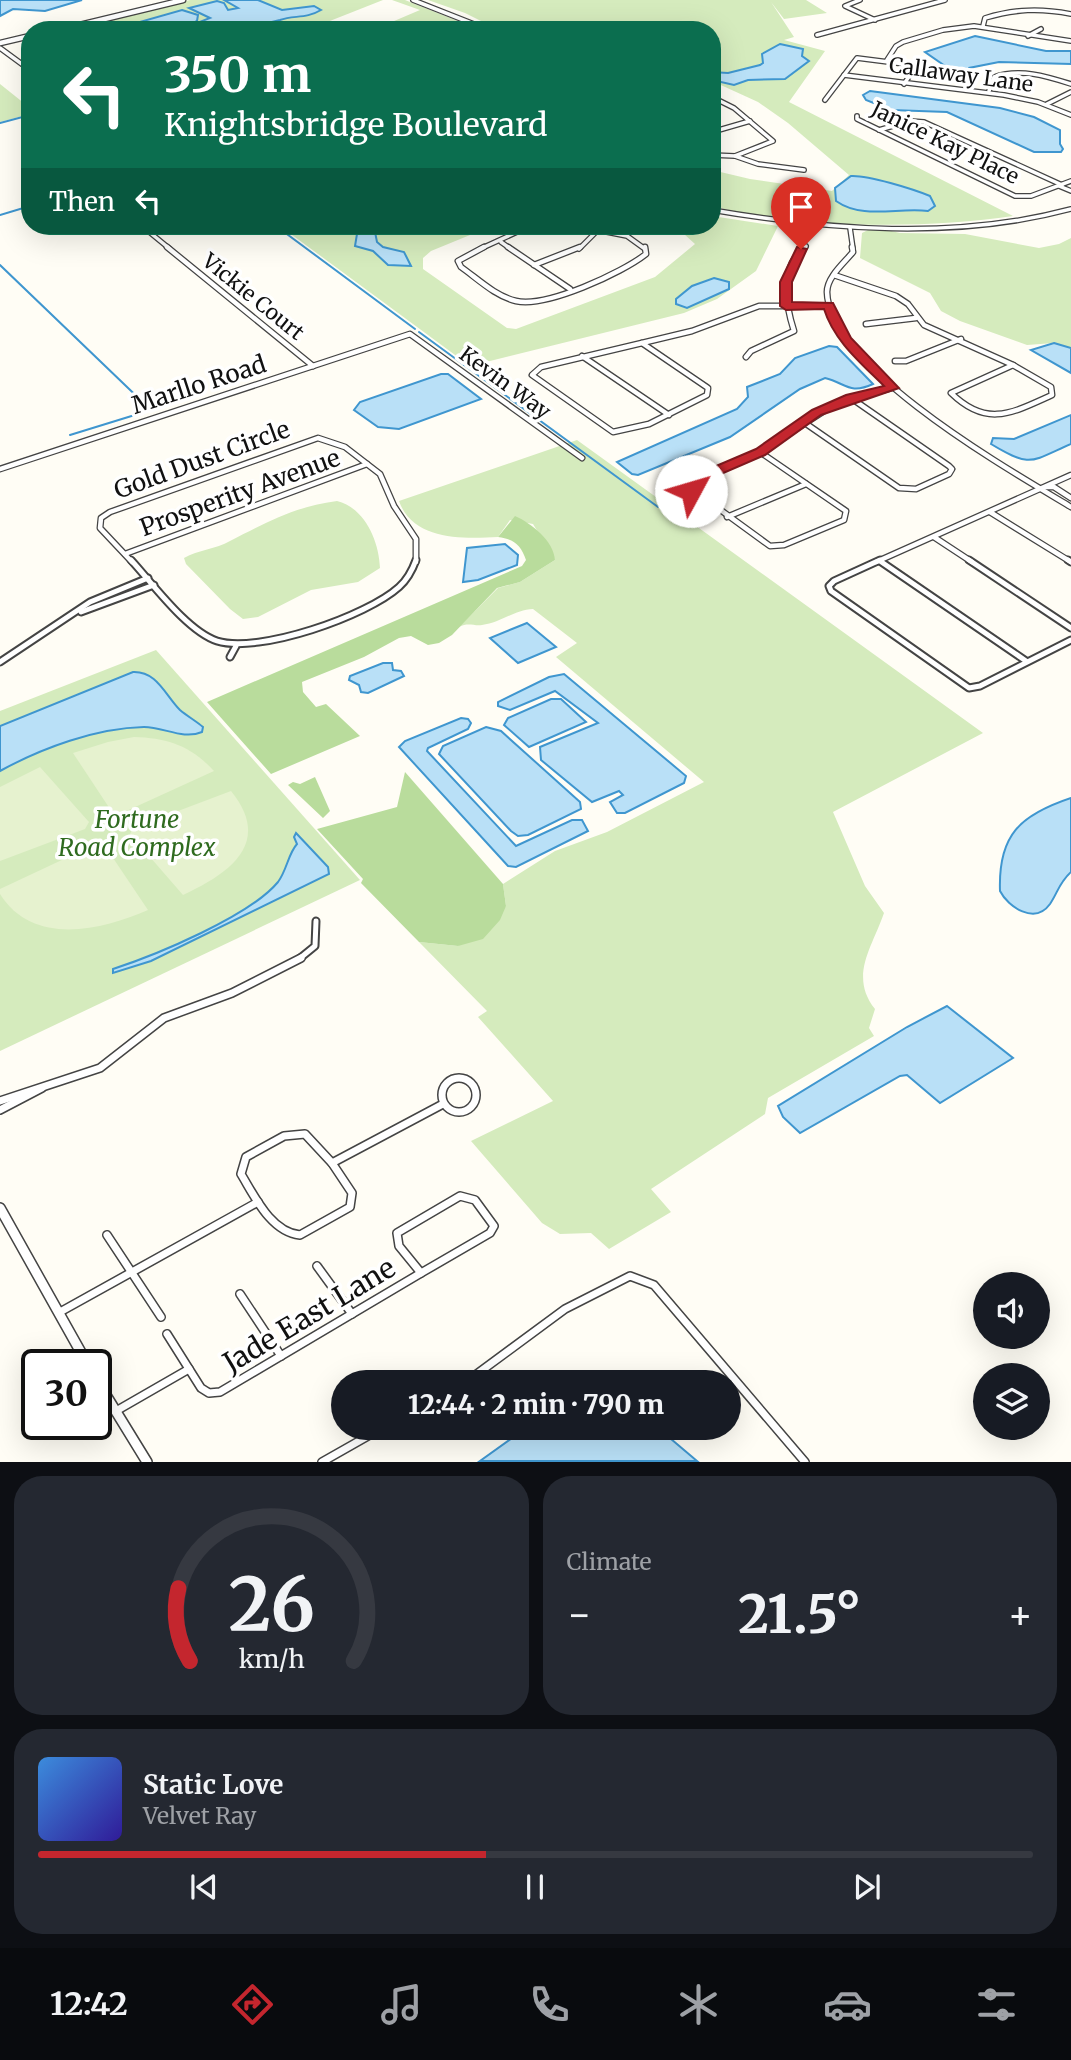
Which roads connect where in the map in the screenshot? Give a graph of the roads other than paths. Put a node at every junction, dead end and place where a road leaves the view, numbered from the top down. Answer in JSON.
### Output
{"nodes":[{"id":1,"x":183,"y":0,"type":"edge"},
{"id":2,"x":414,"y":0,"type":"edge"},
{"id":3,"x":860,"y":0,"type":"edge"},
{"id":4,"x":945,"y":0,"type":"edge"},
{"id":5,"x":1071,"y":14,"type":"edge"},
{"id":6,"x":876,"y":20,"type":"junction"},
{"id":7,"x":96,"y":21,"type":"edge"},
{"id":8,"x":466,"y":21,"type":"edge"},
{"id":9,"x":983,"y":26,"type":"junction"},
{"id":10,"x":1041,"y":29,"type":"dead end"},
{"id":11,"x":817,"y":35,"type":"dead end"},
{"id":12,"x":1028,"y":36,"type":"junction"},
{"id":13,"x":21,"y":39,"type":"edge"},
{"id":14,"x":1071,"y":41,"type":"edge"},
{"id":15,"x":0,"y":46,"type":"edge"},
{"id":16,"x":887,"y":60,"type":"junction"},
{"id":17,"x":21,"y":63,"type":"edge"},
{"id":18,"x":844,"y":75,"type":"junction"},
{"id":19,"x":904,"y":84,"type":"junction"},
{"id":20,"x":1071,"y":84,"type":"edge"},
{"id":21,"x":989,"y":91,"type":"junction"},
{"id":22,"x":1071,"y":92,"type":"edge"},
{"id":23,"x":825,"y":100,"type":"dead end"},
{"id":24,"x":721,"y":101,"type":"edge"},
{"id":25,"x":1047,"y":104,"type":"junction"},
{"id":26,"x":1071,"y":115,"type":"edge"},
{"id":27,"x":857,"y":116,"type":"dead end"},
{"id":28,"x":750,"y":121,"type":"junction"},
{"id":29,"x":721,"y":129,"type":"edge"},
{"id":30,"x":879,"y":130,"type":"junction"},
{"id":31,"x":721,"y":155,"type":"edge"},
{"id":32,"x":735,"y":156,"type":"junction"},
{"id":33,"x":804,"y":170,"type":"dead end"},
{"id":34,"x":1071,"y":181,"type":"edge"},
{"id":35,"x":1062,"y":185,"type":"junction"},
{"id":36,"x":1071,"y":189,"type":"edge"},
{"id":37,"x":1071,"y":209,"type":"edge"},
{"id":38,"x":721,"y":211,"type":"edge"},
{"id":39,"x":850,"y":228,"type":"junction"},
{"id":40,"x":153,"y":235,"type":"edge"},
{"id":41,"x":514,"y":235,"type":"edge"},
{"id":42,"x":593,"y":235,"type":"edge"},
{"id":43,"x":619,"y":235,"type":"edge"},
{"id":44,"x":501,"y":242,"type":"junction"},
{"id":45,"x":806,"y":246,"type":"dead end"},
{"id":46,"x":534,"y":265,"type":"junction"},
{"id":47,"x":834,"y":275,"type":"junction"},
{"id":48,"x":570,"y":289,"type":"junction"},
{"id":49,"x":786,"y":306,"type":"junction"},
{"id":50,"x":828,"y":306,"type":"junction"},
{"id":51,"x":916,"y":318,"type":"junction"},
{"id":52,"x":866,"y":324,"type":"dead end"},
{"id":53,"x":410,"y":334,"type":"joint"},
{"id":54,"x":961,"y":339,"type":"junction"},
{"id":55,"x":641,"y":342,"type":"junction"},
{"id":56,"x":582,"y":356,"type":"junction"},
{"id":57,"x":746,"y":358,"type":"dead end"},
{"id":58,"x":895,"y":361,"type":"dead end"},
{"id":59,"x":1013,"y":365,"type":"junction"},
{"id":60,"x":313,"y":366,"type":"junction"},
{"id":61,"x":892,"y":388,"type":"junction"},
{"id":62,"x":851,"y":398,"type":"junction"},
{"id":63,"x":668,"y":415,"type":"junction"},
{"id":64,"x":805,"y":423,"type":"junction"},
{"id":65,"x":760,"y":452,"type":"junction"},
{"id":66,"x":582,"y":458,"type":"dead end"},
{"id":67,"x":367,"y":464,"type":"junction"},
{"id":68,"x":0,"y":469,"type":"edge"},
{"id":69,"x":1071,"y":475,"type":"edge"},
{"id":70,"x":806,"y":484,"type":"junction"},
{"id":71,"x":1043,"y":487,"type":"junction"},
{"id":72,"x":1071,"y":498,"type":"edge"},
{"id":73,"x":1071,"y":507,"type":"edge"},
{"id":74,"x":990,"y":512,"type":"junction"},
{"id":75,"x":727,"y":517,"type":"junction"},
{"id":76,"x":934,"y":537,"type":"junction"},
{"id":77,"x":125,"y":554,"type":"junction"},
{"id":78,"x":880,"y":561,"type":"junction"},
{"id":79,"x":1071,"y":562,"type":"edge"},
{"id":80,"x":148,"y":578,"type":"junction"},
{"id":81,"x":154,"y":585,"type":"junction"},
{"id":82,"x":75,"y":614,"type":"junction"},
{"id":83,"x":1071,"y":628,"type":"edge"},
{"id":84,"x":1071,"y":640,"type":"edge"},
{"id":85,"x":236,"y":646,"type":"junction"},
{"id":86,"x":230,"y":657,"type":"dead end"},
{"id":87,"x":1026,"y":661,"type":"junction"},
{"id":88,"x":0,"y":662,"type":"edge"},
{"id":89,"x":316,"y":921,"type":"dead end"},
{"id":90,"x":42,"y":1088,"type":"junction"},
{"id":91,"x":0,"y":1101,"type":"edge"},
{"id":92,"x":443,"y":1104,"type":"junction"},
{"id":93,"x":0,"y":1110,"type":"edge"},
{"id":94,"x":332,"y":1163,"type":"junction"},
{"id":95,"x":258,"y":1202,"type":"junction"},
{"id":96,"x":0,"y":1208,"type":"edge"},
{"id":97,"x":107,"y":1235,"type":"dead end"},
{"id":98,"x":317,"y":1266,"type":"dead end"},
{"id":99,"x":131,"y":1272,"type":"junction"},
{"id":100,"x":421,"y":1273,"type":"junction"},
{"id":101,"x":240,"y":1294,"type":"dead end"},
{"id":102,"x":60,"y":1312,"type":"junction"},
{"id":103,"x":352,"y":1314,"type":"junction"},
{"id":104,"x":162,"y":1317,"type":"dead end"},
{"id":105,"x":167,"y":1334,"type":"dead end"},
{"id":106,"x":80,"y":1349,"type":"edge"},
{"id":107,"x":281,"y":1356,"type":"junction"},
{"id":108,"x":189,"y":1369,"type":"junction"},
{"id":109,"x":483,"y":1370,"type":"edge"},
{"id":110,"x":727,"y":1370,"type":"edge"},
{"id":111,"x":741,"y":1386,"type":"edge"},
{"id":112,"x":112,"y":1405,"type":"edge"},
{"id":113,"x":116,"y":1411,"type":"junction"},
{"id":114,"x":360,"y":1440,"type":"edge"},
{"id":115,"x":147,"y":1461,"type":"edge"},
{"id":116,"x":322,"y":1461,"type":"edge"},
{"id":117,"x":805,"y":1461,"type":"edge"}],
"edges":[{"from":1,"to":7,"type":"street"},
{"from":2,"to":8,"type":"street"},
{"from":3,"to":6,"type":"street"},
{"from":4,"to":6,"type":"street"},
{"from":5,"to":9,"type":"street"},
{"from":6,"to":11,"type":"street"},
{"from":9,"to":12,"type":"street"},
{"from":9,"to":16,"type":"street"},
{"from":10,"to":12,"type":"street"},
{"from":12,"to":14,"type":"street"},
{"from":13,"to":15,"type":"street"},
{"from":15,"to":17,"type":"street"},
{"from":16,"to":18,"type":"street"},
{"from":16,"to":19,"type":"street"},
{"from":18,"to":19,"type":"street","name":"Callaway Lane"},
{"from":18,"to":23,"type":"street"},
{"from":19,"to":21,"type":"street","name":"Callaway Lane"},
{"from":20,"to":21,"type":"street"},
{"from":21,"to":25,"type":"street","name":"Callaway Lane"},
{"from":22,"to":25,"type":"street"},
{"from":24,"to":28,"type":"street"},
{"from":25,"to":26,"type":"street","name":"Callaway Lane"},
{"from":27,"to":30,"type":"street","name":"Janice Kay Place"},
{"from":28,"to":29,"type":"street"},
{"from":28,"to":32,"type":"street"},
{"from":30,"to":35,"type":"street"},
{"from":30,"to":35,"type":"street","name":"Janice Kay Place"},
{"from":31,"to":32,"type":"street"},
{"from":32,"to":33,"type":"street"},
{"from":34,"to":35,"type":"street"},
{"from":35,"to":36,"type":"street"},
{"from":37,"to":39,"type":"street"},
{"from":38,"to":39,"type":"street"},
{"from":39,"to":47,"type":"street"},
{"from":40,"to":60,"type":"street","name":"Vickie Court"},
{"from":41,"to":44,"type":"street"},
{"from":42,"to":46,"type":"street"},
{"from":43,"to":48,"type":"street"},
{"from":44,"to":46,"type":"street"},
{"from":44,"to":48,"type":"street"},
{"from":45,"to":49,"type":"street"},
{"from":46,"to":48,"type":"street"},
{"from":47,"to":50,"type":"street"},
{"from":47,"to":51,"type":"street"},
{"from":49,"to":50,"type":"street"},
{"from":49,"to":55,"type":"street"},
{"from":49,"to":57,"type":"street"},
{"from":50,"to":61,"type":"street"},
{"from":51,"to":52,"type":"street"},
{"from":51,"to":54,"type":"street"},
{"from":53,"to":60,"type":"street","name":"Marllo Road"},
{"from":53,"to":66,"type":"street","name":"Kevin Way"},
{"from":54,"to":58,"type":"street"},
{"from":54,"to":59,"type":"street"},
{"from":55,"to":56,"type":"street"},
{"from":55,"to":63,"type":"street"},
{"from":56,"to":63,"type":"street"},
{"from":56,"to":63,"type":"street"},
{"from":59,"to":59,"type":"street"},
{"from":60,"to":68,"type":"street","name":"Marllo Road"},
{"from":61,"to":62,"type":"street"},
{"from":61,"to":71,"type":"street"},
{"from":62,"to":64,"type":"street"},
{"from":62,"to":64,"type":"street"},
{"from":64,"to":65,"type":"street"},
{"from":65,"to":70,"type":"street"},
{"from":65,"to":75,"type":"street"},
{"from":67,"to":77,"type":"street","name":"Prosperity Avenue"},
{"from":67,"to":77,"type":"street","name":"Gold Dust Circle"},
{"from":67,"to":85,"type":"street","name":"Gold Dust Circle"},
{"from":69,"to":71,"type":"street"},
{"from":70,"to":75,"type":"street"},
{"from":70,"to":75,"type":"street"},
{"from":71,"to":72,"type":"street"},
{"from":71,"to":73,"type":"street"},
{"from":71,"to":74,"type":"street"},
{"from":74,"to":76,"type":"street"},
{"from":74,"to":79,"type":"street"},
{"from":76,"to":78,"type":"street"},
{"from":76,"to":83,"type":"street"},
{"from":77,"to":80,"type":"street","name":"Gold Dust Circle"},
{"from":78,"to":87,"type":"street"},
{"from":78,"to":87,"type":"street"},
{"from":80,"to":81,"type":"street","name":"Gold Dust Circle"},
{"from":80,"to":82,"type":"street"},
{"from":81,"to":82,"type":"street"},
{"from":81,"to":85,"type":"street","name":"Gold Dust Circle"},
{"from":82,"to":88,"type":"street"},
{"from":84,"to":87,"type":"street"},
{"from":85,"to":86,"type":"street"},
{"from":89,"to":90,"type":"street"},
{"from":90,"to":91,"type":"street"},
{"from":90,"to":93,"type":"street"},
{"from":92,"to":92,"type":"street"},
{"from":92,"to":94,"type":"street"},
{"from":94,"to":95,"type":"street"},
{"from":94,"to":95,"type":"street"},
{"from":95,"to":99,"type":"street"},
{"from":96,"to":102,"type":"street"},
{"from":97,"to":99,"type":"street"},
{"from":98,"to":103,"type":"street"},
{"from":99,"to":102,"type":"street"},
{"from":99,"to":104,"type":"street"},
{"from":100,"to":100,"type":"street","name":"Jade East Lane"},
{"from":100,"to":103,"type":"street","name":"Jade East Lane"},
{"from":101,"to":107,"type":"street"},
{"from":102,"to":106,"type":"street"},
{"from":103,"to":107,"type":"street","name":"Jade East Lane"},
{"from":105,"to":108,"type":"street","name":"Jade East Lane"},
{"from":107,"to":108,"type":"street","name":"Jade East Lane"},
{"from":108,"to":113,"type":"street","name":"Jade East Lane"},
{"from":109,"to":110,"type":"street"},
{"from":111,"to":117,"type":"street"},
{"from":112,"to":113,"type":"street"},
{"from":113,"to":115,"type":"street"},
{"from":114,"to":116,"type":"street"}]}
